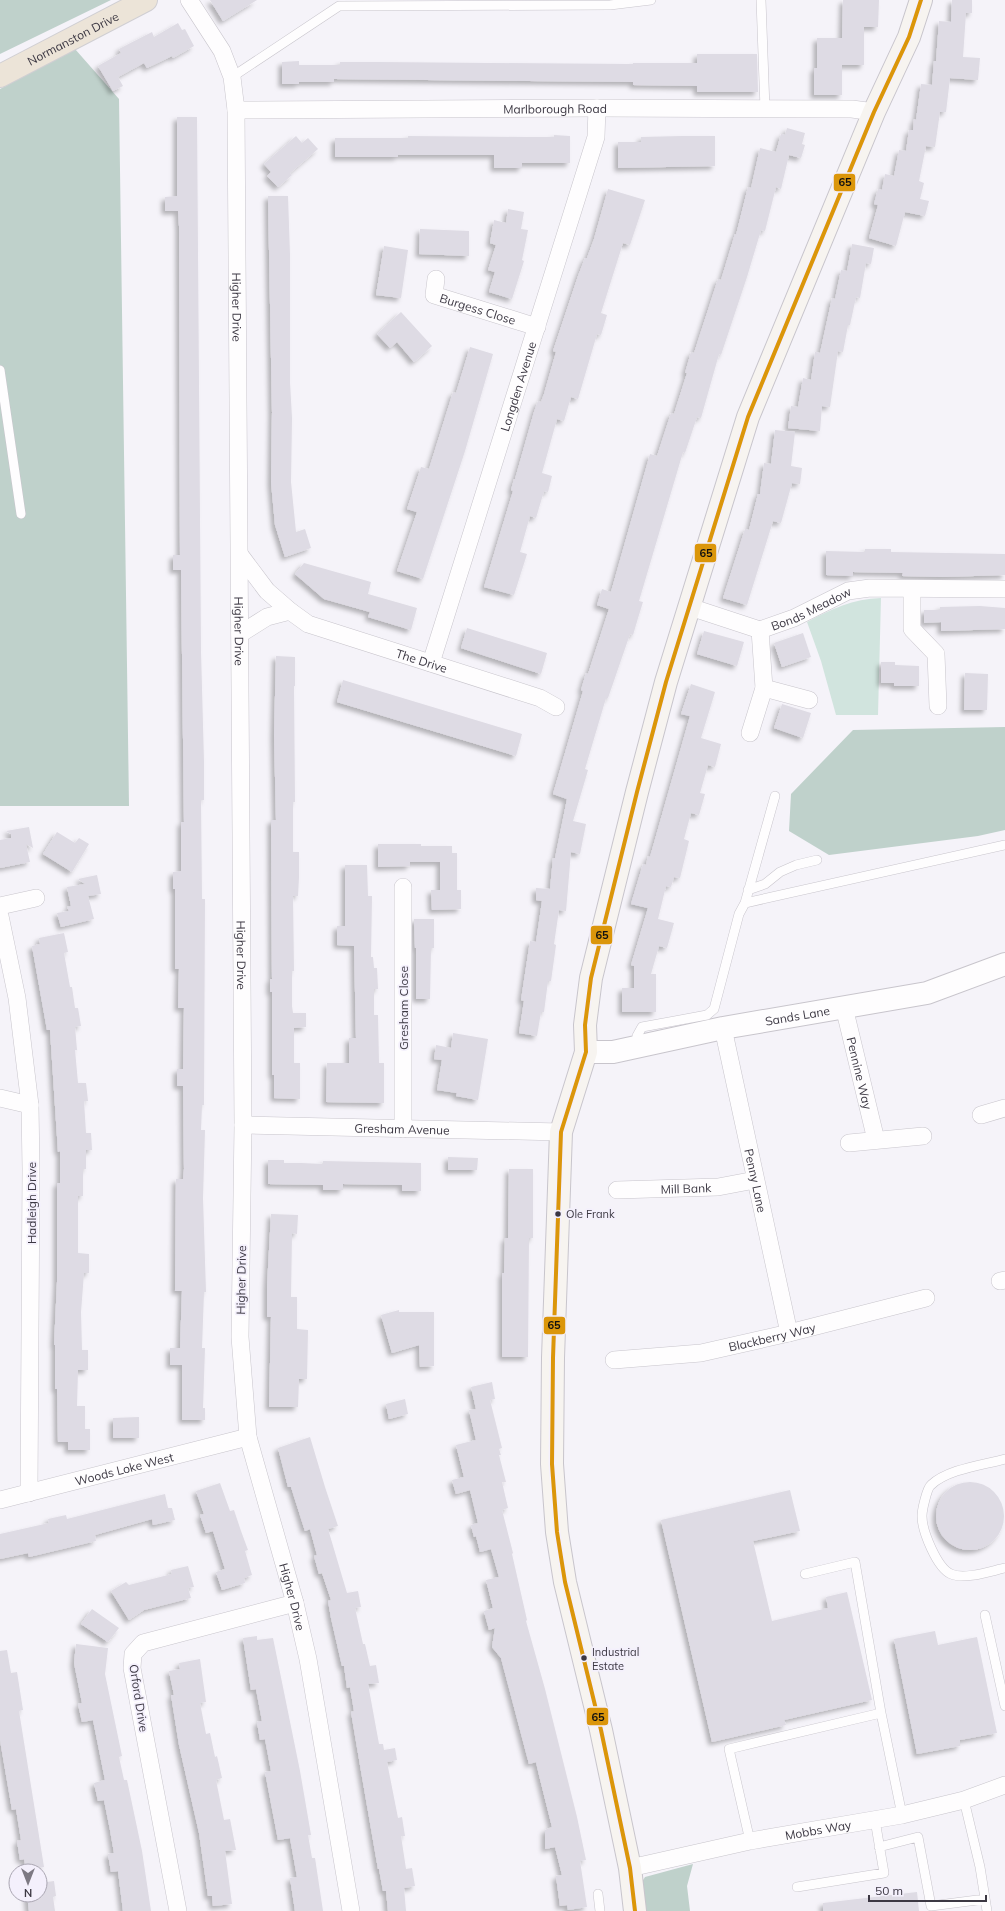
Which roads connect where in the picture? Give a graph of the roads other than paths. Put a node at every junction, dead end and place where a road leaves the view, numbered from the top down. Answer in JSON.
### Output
{"nodes":[{"id":1,"x":146,"y":0,"type":"edge"},
{"id":2,"x":189,"y":0,"type":"edge"},
{"id":3,"x":651,"y":0,"type":"edge"},
{"id":4,"x":761,"y":0,"type":"edge"},
{"id":5,"x":921,"y":0,"type":"edge"},
{"id":6,"x":0,"y":76,"type":"edge"},
{"id":7,"x":232,"y":77,"type":"junction"},
{"id":8,"x":597,"y":108,"type":"junction"},
{"id":9,"x":765,"y":109,"type":"junction"},
{"id":10,"x":236,"y":110,"type":"junction"},
{"id":11,"x":874,"y":112,"type":"junction"},
{"id":12,"x":436,"y":279,"type":"dead end"},
{"id":13,"x":537,"y":327,"type":"junction"},
{"id":14,"x":0,"y":370,"type":"edge"},
{"id":15,"x":21,"y":514,"type":"dead end"},
{"id":16,"x":240,"y":556,"type":"junction"},
{"id":17,"x":912,"y":589,"type":"junction"},
{"id":18,"x":1005,"y":589,"type":"edge"},
{"id":19,"x":690,"y":607,"type":"junction"},
{"id":20,"x":290,"y":611,"type":"junction"},
{"id":21,"x":760,"y":630,"type":"junction"},
{"id":22,"x":240,"y":634,"type":"junction"},
{"id":23,"x":431,"y":663,"type":"junction"},
{"id":24,"x":764,"y":688,"type":"junction"},
{"id":25,"x":809,"y":700,"type":"dead end"},
{"id":26,"x":938,"y":706,"type":"dead end"},
{"id":27,"x":556,"y":707,"type":"dead end"},
{"id":28,"x":750,"y":733,"type":"dead end"},
{"id":29,"x":775,"y":796,"type":"dead end"},
{"id":30,"x":1005,"y":845,"type":"edge"},
{"id":31,"x":817,"y":860,"type":"dead end"},
{"id":32,"x":403,"y":887,"type":"dead end"},
{"id":33,"x":748,"y":890,"type":"junction"},
{"id":34,"x":36,"y":898,"type":"dead end"},
{"id":35,"x":745,"y":903,"type":"junction"},
{"id":36,"x":0,"y":906,"type":"edge"},
{"id":37,"x":0,"y":916,"type":"edge"},
{"id":38,"x":1005,"y":964,"type":"edge"},
{"id":39,"x":844,"y":1007,"type":"junction"},
{"id":40,"x":723,"y":1028,"type":"junction"},
{"id":41,"x":636,"y":1047,"type":"junction"},
{"id":42,"x":586,"y":1052,"type":"junction"},
{"id":43,"x":0,"y":1098,"type":"edge"},
{"id":44,"x":30,"y":1105,"type":"junction"},
{"id":45,"x":1005,"y":1108,"type":"edge"},
{"id":46,"x":981,"y":1115,"type":"dead end"},
{"id":47,"x":243,"y":1125,"type":"junction"},
{"id":48,"x":403,"y":1129,"type":"junction"},
{"id":49,"x":561,"y":1132,"type":"junction"},
{"id":50,"x":923,"y":1136,"type":"dead end"},
{"id":51,"x":876,"y":1140,"type":"junction"},
{"id":52,"x":849,"y":1144,"type":"dead end"},
{"id":53,"x":755,"y":1180,"type":"junction"},
{"id":54,"x":617,"y":1190,"type":"dead end"},
{"id":55,"x":926,"y":1298,"type":"dead end"},
{"id":56,"x":789,"y":1333,"type":"junction"},
{"id":57,"x":614,"y":1360,"type":"dead end"},
{"id":58,"x":248,"y":1437,"type":"junction"},
{"id":59,"x":1005,"y":1459,"type":"edge"},
{"id":60,"x":29,"y":1493,"type":"junction"},
{"id":61,"x":0,"y":1500,"type":"edge"},
{"id":62,"x":1005,"y":1568,"type":"edge"},
{"id":63,"x":805,"y":1574,"type":"dead end"},
{"id":64,"x":295,"y":1603,"type":"junction"},
{"id":65,"x":985,"y":1616,"type":"dead end"},
{"id":66,"x":1005,"y":1706,"type":"edge"},
{"id":67,"x":881,"y":1713,"type":"junction"},
{"id":68,"x":1005,"y":1785,"type":"edge"},
{"id":69,"x":964,"y":1800,"type":"junction"},
{"id":70,"x":902,"y":1814,"type":"junction"},
{"id":71,"x":875,"y":1820,"type":"junction"},
{"id":72,"x":750,"y":1841,"type":"junction"},
{"id":73,"x":879,"y":1847,"type":"junction"},
{"id":74,"x":630,"y":1868,"type":"junction"},
{"id":75,"x":797,"y":1887,"type":"dead end"},
{"id":76,"x":598,"y":1894,"type":"dead end"},
{"id":77,"x":985,"y":1899,"type":"junction"},
{"id":78,"x":178,"y":1911,"type":"edge"},
{"id":79,"x":351,"y":1911,"type":"edge"},
{"id":80,"x":600,"y":1911,"type":"edge"},
{"id":81,"x":635,"y":1911,"type":"edge"},
{"id":82,"x":987,"y":1911,"type":"edge"}],
"edges":[{"from":1,"to":6,"type":"highway","name":"Normanston Drive"},
{"from":2,"to":7,"type":"street","name":"Higher Drive"},
{"from":3,"to":7,"type":"lane"},
{"from":4,"to":9,"type":"lane"},
{"from":5,"to":11,"type":"main road"},
{"from":7,"to":10,"type":"street","name":"Higher Drive"},
{"from":8,"to":9,"type":"street","name":"Marlborough Road"},
{"from":8,"to":10,"type":"street","name":"Marlborough Road"},
{"from":8,"to":13,"type":"street","name":"Longden Avenue"},
{"from":9,"to":11,"type":"street","name":"Marlborough Road"},
{"from":10,"to":16,"type":"street","name":"Higher Drive"},
{"from":11,"to":19,"type":"main road"},
{"from":12,"to":13,"type":"street","name":"Burgess Close"},
{"from":13,"to":23,"type":"street","name":"Longden Avenue"},
{"from":14,"to":15,"type":"lane"},
{"from":16,"to":20,"type":"street","name":"The Drive"},
{"from":16,"to":22,"type":"street","name":"Higher Drive"},
{"from":17,"to":18,"type":"street","name":"Bonds Meadow"},
{"from":17,"to":21,"type":"street","name":"Bonds Meadow"},
{"from":17,"to":26,"type":"street"},
{"from":19,"to":21,"type":"street","name":"Bonds Meadow"},
{"from":19,"to":42,"type":"main road"},
{"from":20,"to":22,"type":"street"},
{"from":20,"to":23,"type":"street","name":"The Drive"},
{"from":21,"to":24,"type":"street"},
{"from":22,"to":47,"type":"street","name":"Higher Drive"},
{"from":23,"to":27,"type":"street","name":"The Drive"},
{"from":24,"to":25,"type":"street"},
{"from":24,"to":28,"type":"street"},
{"from":29,"to":33,"type":"lane"},
{"from":30,"to":35,"type":"lane"},
{"from":31,"to":33,"type":"lane"},
{"from":32,"to":48,"type":"street","name":"Gresham Close"},
{"from":33,"to":35,"type":"lane"},
{"from":34,"to":36,"type":"street"},
{"from":35,"to":41,"type":"lane"},
{"from":37,"to":44,"type":"street","name":"Hadleigh Drive"},
{"from":38,"to":39,"type":"street","name":"Sands Lane"},
{"from":39,"to":40,"type":"street","name":"Sands Lane"},
{"from":39,"to":51,"type":"street","name":"Pennine Way"},
{"from":40,"to":41,"type":"street","name":"Sands Lane"},
{"from":40,"to":53,"type":"street","name":"Penny Lane"},
{"from":41,"to":42,"type":"street","name":"Sands Lane"},
{"from":42,"to":49,"type":"main road"},
{"from":43,"to":44,"type":"street"},
{"from":44,"to":60,"type":"street","name":"Hadleigh Drive"},
{"from":45,"to":46,"type":"street"},
{"from":47,"to":48,"type":"street","name":"Gresham Avenue"},
{"from":47,"to":58,"type":"street","name":"Higher Drive"},
{"from":48,"to":49,"type":"street","name":"Gresham Avenue"},
{"from":49,"to":74,"type":"main road"},
{"from":50,"to":51,"type":"street"},
{"from":51,"to":52,"type":"street"},
{"from":53,"to":54,"type":"street","name":"Mill Bank"},
{"from":53,"to":56,"type":"street","name":"Penny Lane"},
{"from":55,"to":56,"type":"street","name":"Blackberry Way"},
{"from":56,"to":57,"type":"street","name":"Blackberry Way"},
{"from":58,"to":60,"type":"street","name":"Woods Loke West"},
{"from":58,"to":64,"type":"street","name":"Higher Drive"},
{"from":59,"to":62,"type":"lane"},
{"from":60,"to":61,"type":"street","name":"Woods Loke West"},
{"from":63,"to":67,"type":"lane"},
{"from":64,"to":78,"type":"street","name":"Orford Drive"},
{"from":64,"to":79,"type":"street","name":"Higher Drive"},
{"from":65,"to":66,"type":"lane"},
{"from":67,"to":70,"type":"lane"},
{"from":67,"to":72,"type":"lane"},
{"from":68,"to":69,"type":"street","name":"Mobbs Way"},
{"from":69,"to":70,"type":"street","name":"Mobbs Way"},
{"from":69,"to":77,"type":"lane"},
{"from":70,"to":71,"type":"street","name":"Mobbs Way"},
{"from":71,"to":72,"type":"street","name":"Mobbs Way"},
{"from":71,"to":73,"type":"lane"},
{"from":72,"to":74,"type":"street","name":"Mobbs Way"},
{"from":73,"to":75,"type":"lane"},
{"from":73,"to":77,"type":"lane"},
{"from":74,"to":81,"type":"main road"},
{"from":76,"to":80,"type":"lane"},
{"from":77,"to":82,"type":"lane"}]}
